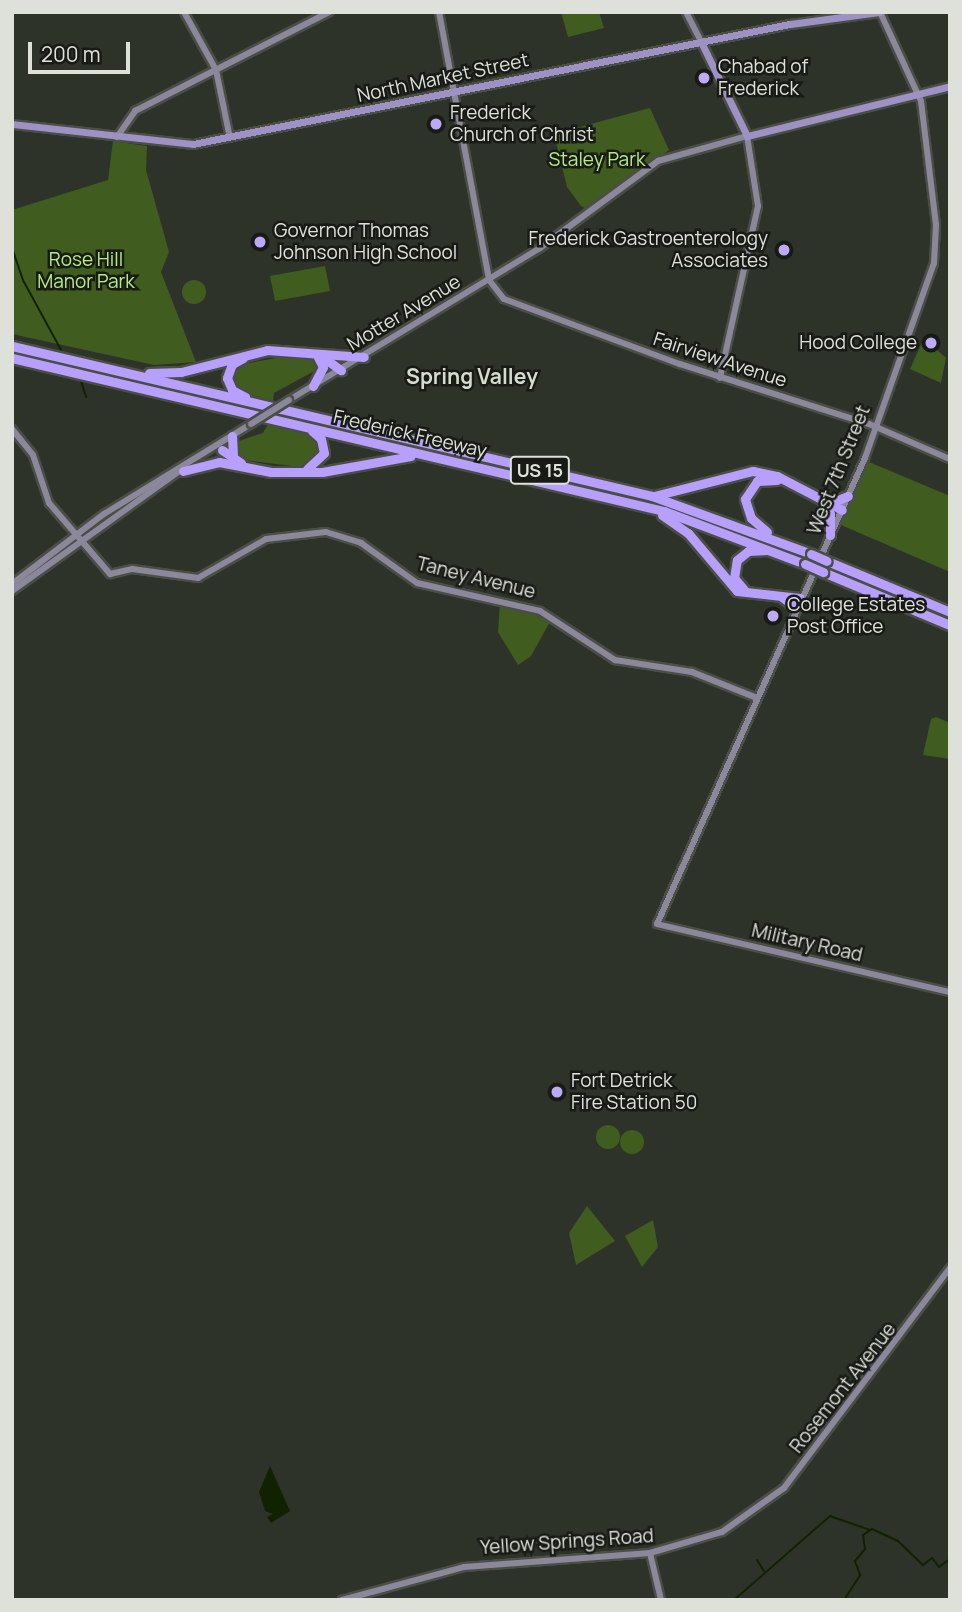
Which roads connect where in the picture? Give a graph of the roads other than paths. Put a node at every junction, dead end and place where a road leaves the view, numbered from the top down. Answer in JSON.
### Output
{"nodes":[{"id":1,"x":184,"y":12,"type":"edge"},
{"id":2,"x":329,"y":12,"type":"edge"},
{"id":3,"x":439,"y":12,"type":"edge"},
{"id":4,"x":686,"y":12,"type":"edge"},
{"id":5,"x":880,"y":12,"type":"edge"},
{"id":6,"x":701,"y":42,"type":"junction"},
{"id":7,"x":216,"y":70,"type":"junction"},
{"id":8,"x":950,"y":86,"type":"edge"},
{"id":9,"x":454,"y":91,"type":"junction"},
{"id":10,"x":919,"y":94,"type":"junction"},
{"id":11,"x":128,"y":121,"type":"junction"},
{"id":12,"x":12,"y":124,"type":"edge"},
{"id":13,"x":747,"y":136,"type":"junction"},
{"id":14,"x":117,"y":137,"type":"junction"},
{"id":15,"x":128,"y":138,"type":"junction"},
{"id":16,"x":230,"y":138,"type":"junction"},
{"id":17,"x":489,"y":280,"type":"junction"},
{"id":18,"x":12,"y":346,"type":"edge"},
{"id":19,"x":329,"y":354,"type":"junction"},
{"id":20,"x":317,"y":355,"type":"junction"},
{"id":21,"x":364,"y":357,"type":"junction"},
{"id":22,"x":12,"y":358,"type":"edge"},
{"id":23,"x":341,"y":370,"type":"junction"},
{"id":24,"x":121,"y":371,"type":"junction"},
{"id":25,"x":720,"y":377,"type":"junction"},
{"id":26,"x":313,"y":386,"type":"junction"},
{"id":27,"x":263,"y":405,"type":"junction"},
{"id":28,"x":289,"y":423,"type":"junction"},
{"id":29,"x":875,"y":426,"type":"junction"},
{"id":30,"x":12,"y":429,"type":"edge"},
{"id":31,"x":232,"y":436,"type":"junction"},
{"id":32,"x":220,"y":447,"type":"junction"},
{"id":33,"x":437,"y":459,"type":"junction"},
{"id":34,"x":950,"y":459,"type":"edge"},
{"id":35,"x":232,"y":461,"type":"junction"},
{"id":36,"x":184,"y":469,"type":"junction"},
{"id":37,"x":652,"y":496,"type":"junction"},
{"id":38,"x":848,"y":496,"type":"junction"},
{"id":39,"x":827,"y":502,"type":"junction"},
{"id":40,"x":629,"y":503,"type":"junction"},
{"id":41,"x":842,"y":510,"type":"junction"},
{"id":42,"x":830,"y":535,"type":"junction"},
{"id":43,"x":78,"y":536,"type":"junction"},
{"id":44,"x":779,"y":541,"type":"junction"},
{"id":45,"x":775,"y":550,"type":"junction"},
{"id":46,"x":12,"y":584,"type":"edge"},
{"id":47,"x":12,"y":592,"type":"edge"},
{"id":48,"x":798,"y":603,"type":"junction"},
{"id":49,"x":950,"y":612,"type":"edge"},
{"id":50,"x":950,"y":625,"type":"edge"},
{"id":51,"x":757,"y":698,"type":"junction"},
{"id":52,"x":657,"y":924,"type":"joint"},
{"id":53,"x":950,"y":992,"type":"edge"},
{"id":54,"x":950,"y":1269,"type":"edge"},
{"id":55,"x":749,"y":1517,"type":"joint"},
{"id":56,"x":650,"y":1553,"type":"junction"},
{"id":57,"x":342,"y":1600,"type":"edge"},
{"id":58,"x":661,"y":1600,"type":"edge"}],
"edges":[{"from":1,"to":7,"type":"street"},
{"from":2,"to":7,"type":"street"},
{"from":3,"to":9,"type":"street"},
{"from":4,"to":6,"type":"street"},
{"from":5,"to":6,"type":"main road","name":"North Market Street"},
{"from":5,"to":10,"type":"street","name":"West 7th Street"},
{"from":6,"to":9,"type":"main road","name":"North Market Street"},
{"from":6,"to":13,"type":"main road"},
{"from":7,"to":11,"type":"street"},
{"from":7,"to":16,"type":"street"},
{"from":8,"to":10,"type":"main road","name":"Motter Avenue"},
{"from":9,"to":16,"type":"main road","name":"North Market Street"},
{"from":9,"to":17,"type":"street"},
{"from":10,"to":13,"type":"main road","name":"Motter Avenue"},
{"from":10,"to":29,"type":"street","name":"West 7th Street"},
{"from":11,"to":14,"type":"street"},
{"from":11,"to":15,"type":"street"},
{"from":12,"to":14,"type":"main road","name":"North Market Street"},
{"from":13,"to":17,"type":"street","name":"Motter Avenue"},
{"from":13,"to":25,"type":"street"},
{"from":14,"to":15,"type":"main road","name":"North Market Street"},
{"from":15,"to":16,"type":"main road","name":"North Market Street"},
{"from":17,"to":21,"type":"street","name":"Motter Avenue"},
{"from":17,"to":25,"type":"street","name":"Fairview Avenue"},
{"from":18,"to":24,"type":"highway","name":"Frederick Freeway","number":"US 15"},
{"from":19,"to":21,"type":"highway"},
{"from":19,"to":23,"type":"highway"},
{"from":19,"to":24,"type":"highway"},
{"from":20,"to":23,"type":"highway"},
{"from":20,"to":26,"type":"highway"},
{"from":20,"to":27,"type":"highway"},
{"from":21,"to":23,"type":"street","name":"Motter Avenue"},
{"from":22,"to":28,"type":"highway","name":"Frederick Freeway","number":"US 15"},
{"from":23,"to":26,"type":"street","name":"Motter Avenue"},
{"from":24,"to":27,"type":"highway","name":"Frederick Freeway","number":"US 15"},
{"from":25,"to":29,"type":"street","name":"Fairview Avenue"},
{"from":26,"to":31,"type":"street","name":"Motter Avenue","bridge":true},
{"from":27,"to":37,"type":"highway","name":"Frederick Freeway","number":"US 15"},
{"from":28,"to":33,"type":"highway","name":"Frederick Freeway","number":"US 15"},
{"from":28,"to":35,"type":"highway"},
{"from":29,"to":34,"type":"street","name":"Fairview Avenue"},
{"from":29,"to":38,"type":"street","name":"West 7th Street"},
{"from":30,"to":43,"type":"street"},
{"from":31,"to":32,"type":"street","name":"Motter Avenue"},
{"from":31,"to":35,"type":"highway"},
{"from":32,"to":35,"type":"highway"},
{"from":32,"to":36,"type":"street","name":"Motter Avenue"},
{"from":33,"to":35,"type":"highway"},
{"from":33,"to":40,"type":"highway","name":"Frederick Freeway","number":"US 15"},
{"from":35,"to":36,"type":"highway"},
{"from":36,"to":43,"type":"street","name":"Motter Avenue"},
{"from":37,"to":39,"type":"highway"},
{"from":37,"to":44,"type":"highway","name":"Frederick Freeway","number":"US 15"},
{"from":38,"to":39,"type":"highway"},
{"from":38,"to":41,"type":"street","name":"West 7th Street"},
{"from":39,"to":41,"type":"highway"},
{"from":39,"to":42,"type":"highway"},
{"from":39,"to":44,"type":"highway"},
{"from":40,"to":45,"type":"highway","name":"Frederick Freeway","number":"US 15"},
{"from":40,"to":48,"type":"highway"},
{"from":41,"to":42,"type":"street","name":"West 7th Street"},
{"from":42,"to":48,"type":"street","name":"West 7th Street"},
{"from":43,"to":46,"type":"street"},
{"from":43,"to":47,"type":"street"},
{"from":43,"to":51,"type":"street","name":"Taney Avenue"},
{"from":44,"to":49,"type":"highway","name":"Frederick Freeway","number":"US 15","bridge":true},
{"from":45,"to":48,"type":"highway"},
{"from":45,"to":50,"type":"highway","name":"Frederick Freeway","number":"US 15","bridge":true},
{"from":48,"to":51,"type":"street","name":"West 7th Street"},
{"from":51,"to":52,"type":"street","name":"West 7th Street"},
{"from":52,"to":53,"type":"street","name":"Military Road"},
{"from":54,"to":55,"type":"street","name":"Rosemont Avenue"},
{"from":55,"to":56,"type":"street","name":"Yellow Springs Road"},
{"from":56,"to":57,"type":"street","name":"Yellow Springs Road"},
{"from":56,"to":58,"type":"street"}]}
